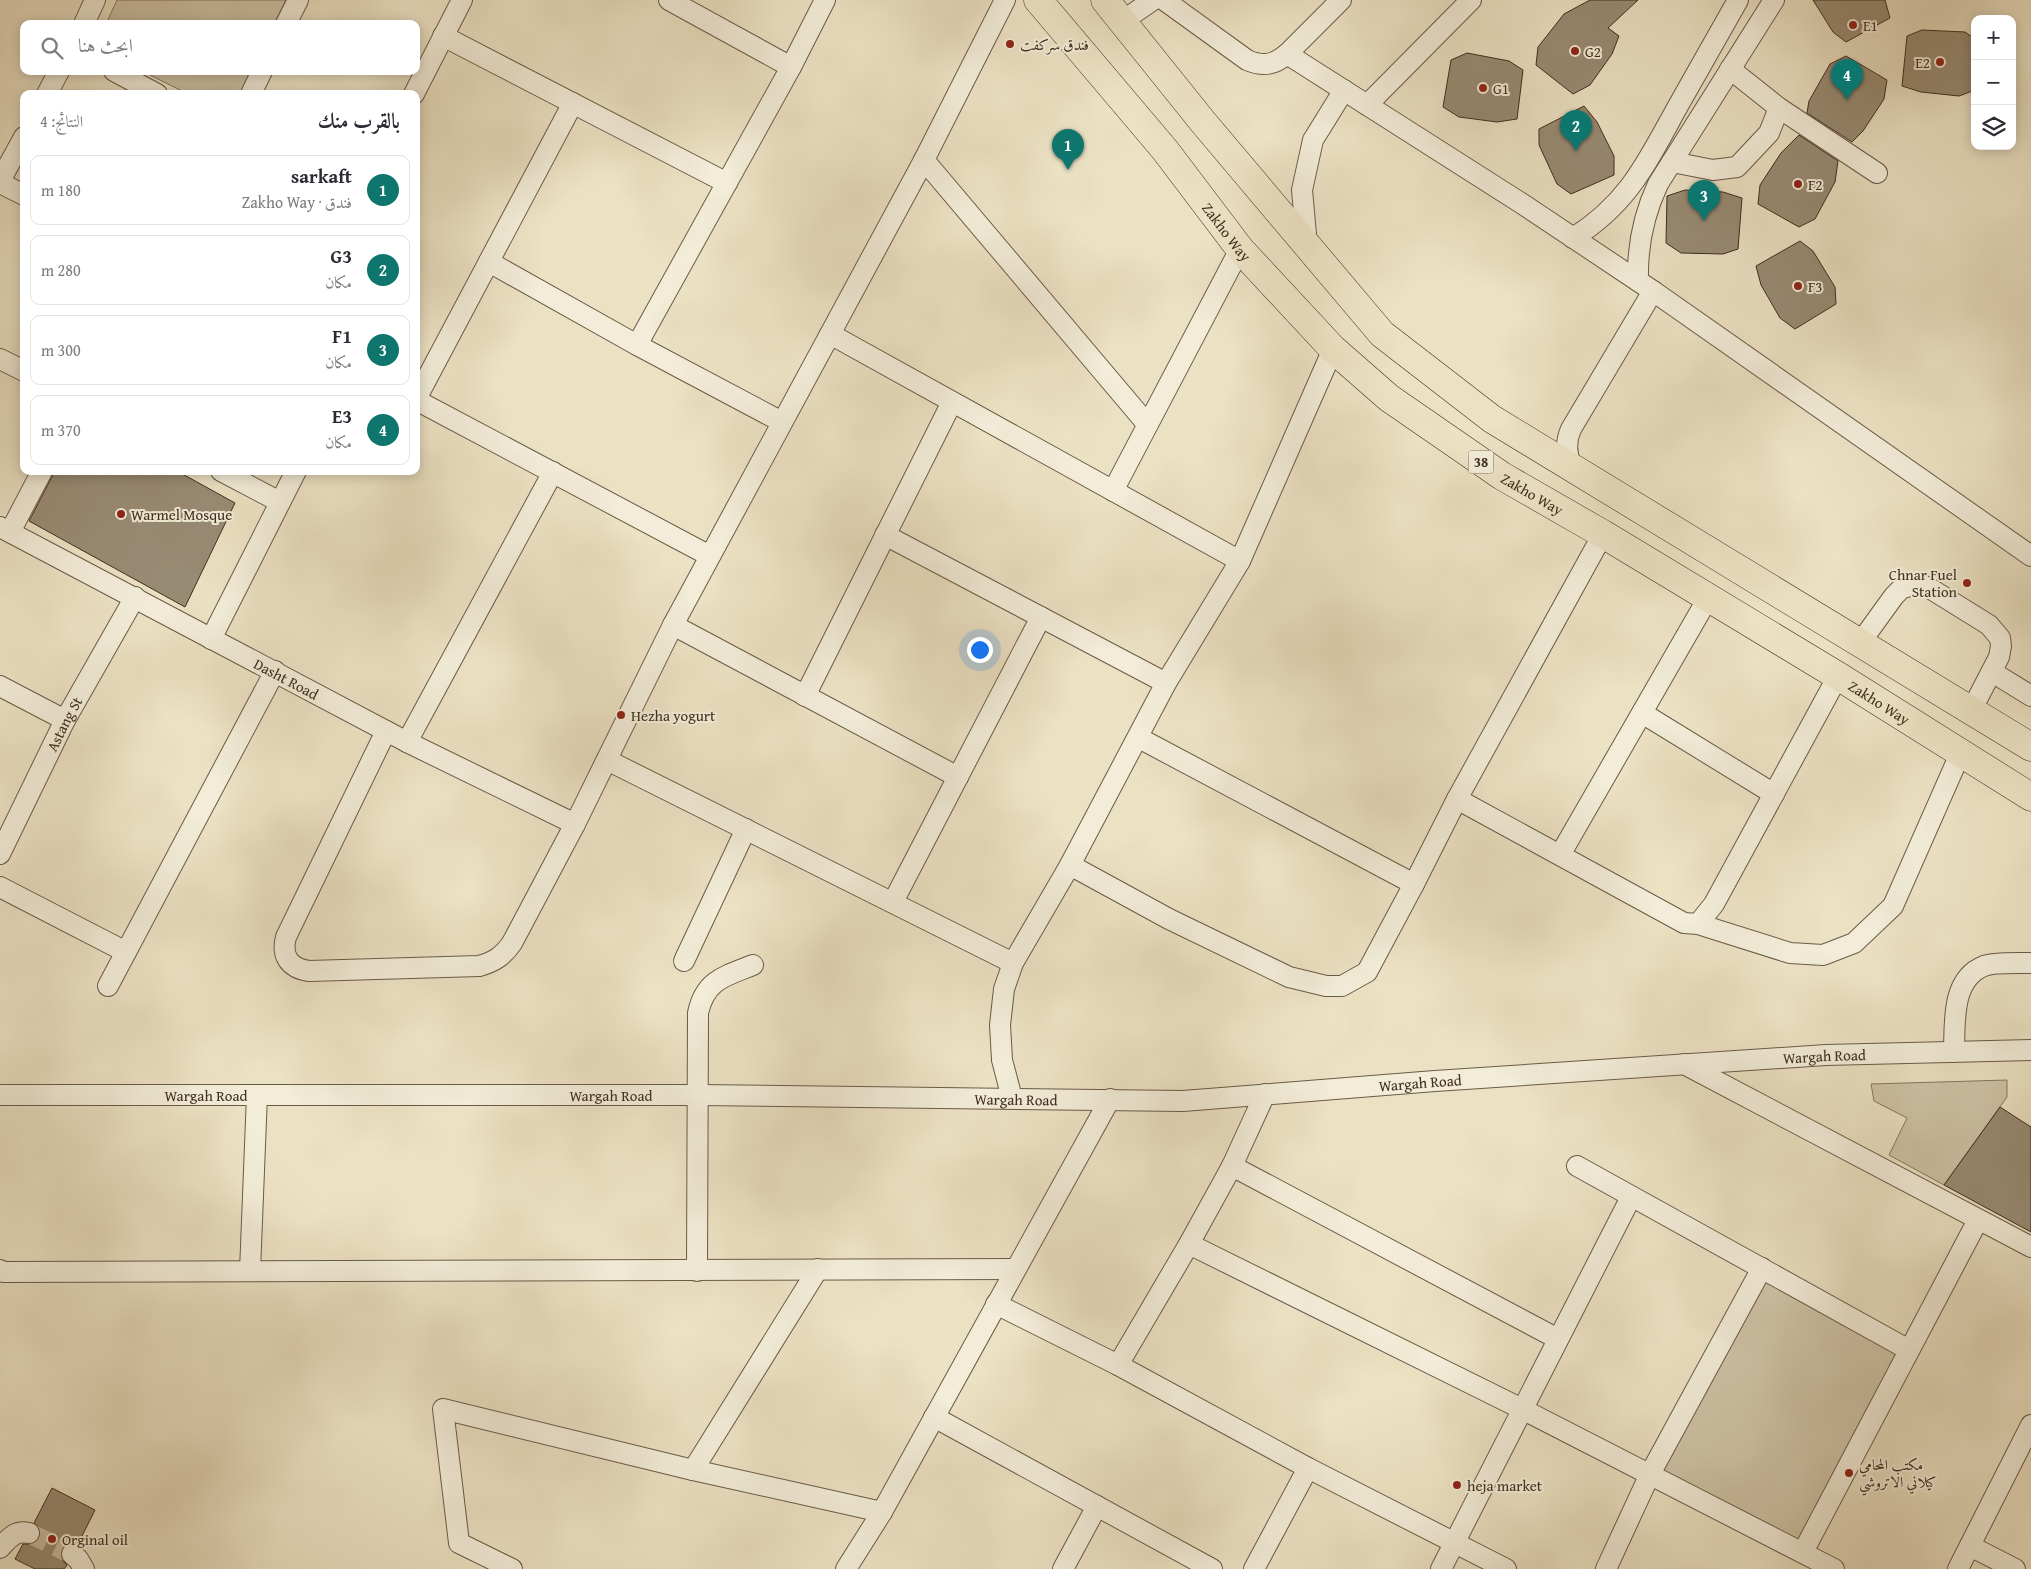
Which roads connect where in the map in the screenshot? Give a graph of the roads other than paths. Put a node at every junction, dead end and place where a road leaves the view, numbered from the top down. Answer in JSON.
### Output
{"nodes":[{"id":1,"x":96,"y":0,"type":"edge"},
{"id":2,"x":298,"y":0,"type":"edge"},
{"id":3,"x":462,"y":0,"type":"edge"},
{"id":4,"x":669,"y":0,"type":"edge"},
{"id":5,"x":825,"y":0,"type":"edge"},
{"id":6,"x":1005,"y":0,"type":"edge"},
{"id":7,"x":1038,"y":0,"type":"edge"},
{"id":8,"x":1105,"y":0,"type":"edge"},
{"id":9,"x":1153,"y":0,"type":"edge"},
{"id":10,"x":1164,"y":0,"type":"edge"},
{"id":11,"x":1341,"y":0,"type":"edge"},
{"id":12,"x":1471,"y":0,"type":"edge"},
{"id":13,"x":1738,"y":0,"type":"edge"},
{"id":14,"x":1774,"y":0,"type":"edge"},
{"id":15,"x":86,"y":20,"type":"edge"},
{"id":16,"x":288,"y":20,"type":"edge"},
{"id":17,"x":1121,"y":22,"type":"junction"},
{"id":18,"x":444,"y":36,"type":"junction"},
{"id":19,"x":1287,"y":54,"type":"junction"},
{"id":20,"x":791,"y":67,"type":"junction"},
{"id":21,"x":1730,"y":69,"type":"junction"},
{"id":22,"x":57,"y":75,"type":"edge"},
{"id":23,"x":121,"y":75,"type":"edge"},
{"id":24,"x":260,"y":75,"type":"edge"},
{"id":25,"x":49,"y":90,"type":"edge"},
{"id":26,"x":150,"y":90,"type":"edge"},
{"id":27,"x":253,"y":90,"type":"edge"},
{"id":28,"x":416,"y":90,"type":"edge"},
{"id":29,"x":1344,"y":90,"type":"junction"},
{"id":30,"x":573,"y":103,"type":"junction"},
{"id":31,"x":1367,"y":105,"type":"junction"},
{"id":32,"x":1779,"y":108,"type":"junction"},
{"id":33,"x":20,"y":144,"type":"edge"},
{"id":34,"x":924,"y":160,"type":"junction"},
{"id":35,"x":1672,"y":162,"type":"junction"},
{"id":36,"x":1877,"y":174,"type":"dead end"},
{"id":37,"x":0,"y":182,"type":"edge"},
{"id":38,"x":727,"y":183,"type":"junction"},
{"id":39,"x":20,"y":193,"type":"edge"},
{"id":40,"x":1573,"y":238,"type":"junction"},
{"id":41,"x":1307,"y":246,"type":"junction"},
{"id":42,"x":1240,"y":249,"type":"junction"},
{"id":43,"x":489,"y":262,"type":"junction"},
{"id":44,"x":1646,"y":286,"type":"junction"},
{"id":45,"x":830,"y":334,"type":"junction"},
{"id":46,"x":637,"y":345,"type":"junction"},
{"id":47,"x":1332,"y":349,"type":"junction"},
{"id":48,"x":0,"y":359,"type":"edge"},
{"id":49,"x":20,"y":369,"type":"edge"},
{"id":50,"x":420,"y":391,"type":"edge"},
{"id":51,"x":420,"y":401,"type":"edge"},
{"id":52,"x":952,"y":402,"type":"junction"},
{"id":53,"x":782,"y":422,"type":"junction"},
{"id":54,"x":1147,"y":424,"type":"junction"},
{"id":55,"x":1570,"y":429,"type":"junction"},
{"id":56,"x":1533,"y":444,"type":"junction"},
{"id":57,"x":1572,"y":467,"type":"junction"},
{"id":58,"x":553,"y":472,"type":"junction"},
{"id":59,"x":39,"y":475,"type":"edge"},
{"id":60,"x":229,"y":475,"type":"edge"},
{"id":61,"x":294,"y":475,"type":"edge"},
{"id":62,"x":1113,"y":491,"type":"junction"},
{"id":63,"x":280,"y":502,"type":"junction"},
{"id":64,"x":5,"y":530,"type":"edge"},
{"id":65,"x":1603,"y":534,"type":"junction"},
{"id":66,"x":885,"y":535,"type":"junction"},
{"id":67,"x":710,"y":556,"type":"junction"},
{"id":68,"x":2031,"y":556,"type":"edge"},
{"id":69,"x":1240,"y":561,"type":"junction"},
{"id":70,"x":135,"y":597,"type":"junction"},
{"id":71,"x":1708,"y":598,"type":"junction"},
{"id":72,"x":1041,"y":617,"type":"junction"},
{"id":73,"x":673,"y":625,"type":"junction"},
{"id":74,"x":211,"y":639,"type":"junction"},
{"id":75,"x":1860,"y":643,"type":"junction"},
{"id":76,"x":1904,"y":669,"type":"junction"},
{"id":77,"x":275,"y":672,"type":"junction"},
{"id":78,"x":1992,"y":672,"type":"junction"},
{"id":79,"x":1838,"y":676,"type":"junction"},
{"id":80,"x":1166,"y":683,"type":"junction"},
{"id":81,"x":0,"y":686,"type":"edge"},
{"id":82,"x":805,"y":696,"type":"junction"},
{"id":83,"x":2031,"y":696,"type":"edge"},
{"id":84,"x":1884,"y":705,"type":"junction"},
{"id":85,"x":1967,"y":708,"type":"junction"},
{"id":86,"x":1642,"y":713,"type":"junction"},
{"id":87,"x":65,"y":720,"type":"junction"},
{"id":88,"x":386,"y":731,"type":"junction"},
{"id":89,"x":1139,"y":738,"type":"junction"},
{"id":90,"x":407,"y":742,"type":"junction"},
{"id":91,"x":1951,"y":747,"type":"junction"},
{"id":92,"x":2031,"y":747,"type":"edge"},
{"id":93,"x":607,"y":760,"type":"junction"},
{"id":94,"x":958,"y":777,"type":"junction"},
{"id":95,"x":1774,"y":794,"type":"junction"},
{"id":96,"x":2031,"y":797,"type":"edge"},
{"id":97,"x":1457,"y":799,"type":"junction"},
{"id":98,"x":575,"y":824,"type":"junction"},
{"id":99,"x":746,"y":829,"type":"junction"},
{"id":100,"x":0,"y":854,"type":"edge"},
{"id":101,"x":1560,"y":855,"type":"junction"},
{"id":102,"x":1070,"y":865,"type":"junction"},
{"id":103,"x":1414,"y":884,"type":"junction"},
{"id":104,"x":0,"y":887,"type":"edge"},
{"id":105,"x":893,"y":902,"type":"junction"},
{"id":106,"x":1698,"y":924,"type":"junction"},
{"id":107,"x":126,"y":952,"type":"junction"},
{"id":108,"x":684,"y":961,"type":"dead end"},
{"id":109,"x":2031,"y":962,"type":"edge"},
{"id":110,"x":1013,"y":963,"type":"junction"},
{"id":111,"x":753,"y":965,"type":"dead end"},
{"id":112,"x":108,"y":986,"type":"dead end"},
{"id":113,"x":2031,"y":1050,"type":"edge"},
{"id":114,"x":1954,"y":1052,"type":"junction"},
{"id":115,"x":1684,"y":1064,"type":"junction"},
{"id":116,"x":1265,"y":1094,"type":"junction"},
{"id":117,"x":0,"y":1095,"type":"edge"},
{"id":118,"x":257,"y":1095,"type":"junction"},
{"id":119,"x":698,"y":1095,"type":"junction"},
{"id":120,"x":1012,"y":1098,"type":"junction"},
{"id":121,"x":1110,"y":1099,"type":"junction"},
{"id":122,"x":1232,"y":1166,"type":"junction"},
{"id":123,"x":1577,"y":1166,"type":"dead end"},
{"id":124,"x":1631,"y":1197,"type":"junction"},
{"id":125,"x":1978,"y":1220,"type":"junction"},
{"id":126,"x":1189,"y":1244,"type":"junction"},
{"id":127,"x":2031,"y":1247,"type":"edge"},
{"id":128,"x":1762,"y":1268,"type":"junction"},
{"id":129,"x":1015,"y":1269,"type":"junction"},
{"id":130,"x":0,"y":1270,"type":"edge"},
{"id":131,"x":818,"y":1270,"type":"junction"},
{"id":132,"x":250,"y":1271,"type":"junction"},
{"id":133,"x":697,"y":1271,"type":"junction"},
{"id":134,"x":996,"y":1304,"type":"junction"},
{"id":135,"x":1558,"y":1339,"type":"junction"},
{"id":136,"x":1909,"y":1350,"type":"junction"},
{"id":137,"x":1118,"y":1365,"type":"junction"},
{"id":138,"x":1522,"y":1409,"type":"junction"},
{"id":139,"x":934,"y":1417,"type":"junction"},
{"id":140,"x":2031,"y":1425,"type":"edge"},
{"id":141,"x":1308,"y":1468,"type":"junction"},
{"id":142,"x":693,"y":1470,"type":"junction"},
{"id":143,"x":1650,"y":1474,"type":"junction"},
{"id":144,"x":1097,"y":1506,"type":"junction"},
{"id":145,"x":882,"y":1512,"type":"junction"},
{"id":146,"x":29,"y":1532,"type":"dead end"},
{"id":147,"x":1455,"y":1543,"type":"junction"},
{"id":148,"x":1970,"y":1546,"type":"junction"},
{"id":149,"x":0,"y":1548,"type":"edge"},
{"id":150,"x":1803,"y":1552,"type":"junction"},
{"id":151,"x":512,"y":1569,"type":"edge"},
{"id":152,"x":846,"y":1569,"type":"edge"},
{"id":153,"x":1063,"y":1569,"type":"edge"},
{"id":154,"x":1212,"y":1569,"type":"edge"},
{"id":155,"x":1254,"y":1569,"type":"edge"},
{"id":156,"x":1441,"y":1569,"type":"edge"},
{"id":157,"x":1506,"y":1569,"type":"edge"},
{"id":158,"x":1606,"y":1569,"type":"edge"},
{"id":159,"x":1834,"y":1569,"type":"edge"},
{"id":160,"x":1958,"y":1569,"type":"edge"},
{"id":161,"x":2015,"y":1569,"type":"edge"}],
"edges":[{"from":1,"to":15,"type":"street"},
{"from":2,"to":16,"type":"street"},
{"from":3,"to":18,"type":"street"},
{"from":4,"to":20,"type":"street"},
{"from":5,"to":20,"type":"street"},
{"from":6,"to":34,"type":"street"},
{"from":7,"to":42,"type":"highway","name":"Zakho Way","number":"38"},
{"from":8,"to":17,"type":"highway"},
{"from":9,"to":17,"type":"street"},
{"from":10,"to":19,"type":"street"},
{"from":11,"to":19,"type":"street"},
{"from":12,"to":31,"type":"street"},
{"from":13,"to":40,"type":"street"},
{"from":14,"to":21,"type":"street"},
{"from":17,"to":41,"type":"highway"},
{"from":18,"to":28,"type":"street"},
{"from":18,"to":30,"type":"street"},
{"from":19,"to":29,"type":"street"},
{"from":20,"to":38,"type":"street"},
{"from":21,"to":32,"type":"street"},
{"from":21,"to":35,"type":"street"},
{"from":22,"to":25,"type":"street"},
{"from":23,"to":26,"type":"street"},
{"from":24,"to":27,"type":"street"},
{"from":29,"to":31,"type":"street"},
{"from":29,"to":41,"type":"street"},
{"from":30,"to":38,"type":"street"},
{"from":30,"to":43,"type":"street"},
{"from":31,"to":40,"type":"street"},
{"from":32,"to":35,"type":"street"},
{"from":32,"to":36,"type":"street"},
{"from":33,"to":37,"type":"street"},
{"from":34,"to":45,"type":"street"},
{"from":34,"to":54,"type":"street"},
{"from":35,"to":44,"type":"street"},
{"from":37,"to":39,"type":"street"},
{"from":38,"to":46,"type":"street"},
{"from":40,"to":44,"type":"street"},
{"from":41,"to":56,"type":"highway"},
{"from":42,"to":47,"type":"highway","name":"Zakho Way","number":"38"},
{"from":42,"to":54,"type":"street"},
{"from":43,"to":46,"type":"street"},
{"from":43,"to":50,"type":"street"},
{"from":44,"to":55,"type":"street"},
{"from":44,"to":68,"type":"street"},
{"from":45,"to":52,"type":"street"},
{"from":45,"to":53,"type":"street"},
{"from":46,"to":53,"type":"street"},
{"from":47,"to":65,"type":"highway","name":"Zakho Way","number":"38"},
{"from":47,"to":69,"type":"street"},
{"from":48,"to":49,"type":"street"},
{"from":51,"to":58,"type":"street"},
{"from":52,"to":62,"type":"street"},
{"from":52,"to":66,"type":"street"},
{"from":53,"to":67,"type":"street"},
{"from":54,"to":62,"type":"street"},
{"from":55,"to":56,"type":"street"},
{"from":55,"to":57,"type":"street"},
{"from":56,"to":57,"type":"highway"},
{"from":57,"to":75,"type":"highway"},
{"from":58,"to":67,"type":"street"},
{"from":58,"to":90,"type":"street"},
{"from":59,"to":64,"type":"street"},
{"from":60,"to":63,"type":"street"},
{"from":61,"to":63,"type":"street"},
{"from":62,"to":69,"type":"street"},
{"from":63,"to":74,"type":"street"},
{"from":64,"to":70,"type":"street","name":"Dasht Road"},
{"from":65,"to":71,"type":"highway","name":"Zakho Way","number":"38"},
{"from":65,"to":97,"type":"street"},
{"from":66,"to":72,"type":"street"},
{"from":66,"to":82,"type":"street"},
{"from":67,"to":73,"type":"street"},
{"from":69,"to":80,"type":"street"},
{"from":70,"to":74,"type":"street","name":"Dasht Road"},
{"from":70,"to":87,"type":"street","name":"Astang St"},
{"from":71,"to":79,"type":"highway","name":"Zakho Way","number":"38"},
{"from":71,"to":86,"type":"street"},
{"from":72,"to":80,"type":"street"},
{"from":72,"to":94,"type":"street"},
{"from":73,"to":82,"type":"street"},
{"from":73,"to":93,"type":"street"},
{"from":74,"to":77,"type":"street","name":"Dasht Road"},
{"from":75,"to":76,"type":"highway"},
{"from":75,"to":78,"type":"street"},
{"from":76,"to":84,"type":"highway"},
{"from":76,"to":85,"type":"highway"},
{"from":77,"to":88,"type":"street","name":"Dasht Road"},
{"from":77,"to":107,"type":"street"},
{"from":78,"to":83,"type":"street"},
{"from":78,"to":85,"type":"street"},
{"from":79,"to":84,"type":"highway","name":"Zakho Way","number":"38"},
{"from":79,"to":95,"type":"street"},
{"from":80,"to":89,"type":"street"},
{"from":81,"to":87,"type":"street"},
{"from":82,"to":94,"type":"street"},
{"from":84,"to":91,"type":"highway","name":"Zakho Way","number":"38"},
{"from":85,"to":91,"type":"highway"},
{"from":85,"to":92,"type":"highway"},
{"from":86,"to":95,"type":"street"},
{"from":86,"to":101,"type":"street"},
{"from":87,"to":100,"type":"street","name":"Astang St"},
{"from":88,"to":90,"type":"street","name":"Dasht Road"},
{"from":88,"to":98,"type":"street"},
{"from":89,"to":102,"type":"street"},
{"from":89,"to":103,"type":"street"},
{"from":90,"to":98,"type":"street","name":"Dasht Road"},
{"from":91,"to":96,"type":"highway","name":"Zakho Way","number":"38"},
{"from":91,"to":106,"type":"street"},
{"from":93,"to":98,"type":"street"},
{"from":93,"to":99,"type":"street"},
{"from":94,"to":105,"type":"street"},
{"from":95,"to":106,"type":"street"},
{"from":97,"to":101,"type":"street"},
{"from":97,"to":103,"type":"street"},
{"from":99,"to":105,"type":"street"},
{"from":99,"to":108,"type":"street"},
{"from":101,"to":106,"type":"street"},
{"from":102,"to":103,"type":"street"},
{"from":102,"to":110,"type":"street"},
{"from":104,"to":107,"type":"street"},
{"from":105,"to":110,"type":"street"},
{"from":107,"to":112,"type":"street"},
{"from":109,"to":114,"type":"street"},
{"from":110,"to":120,"type":"street"},
{"from":111,"to":119,"type":"street"},
{"from":113,"to":114,"type":"street","name":"Wargah Road"},
{"from":114,"to":115,"type":"street","name":"Wargah Road"},
{"from":115,"to":116,"type":"street","name":"Wargah Road"},
{"from":115,"to":125,"type":"street"},
{"from":116,"to":121,"type":"street","name":"Wargah Road"},
{"from":116,"to":122,"type":"street"},
{"from":117,"to":118,"type":"street","name":"Wargah Road"},
{"from":118,"to":119,"type":"street","name":"Wargah Road"},
{"from":118,"to":132,"type":"street"},
{"from":119,"to":120,"type":"street","name":"Wargah Road"},
{"from":119,"to":133,"type":"street"},
{"from":120,"to":121,"type":"street","name":"Wargah Road"},
{"from":121,"to":129,"type":"street"},
{"from":122,"to":126,"type":"street"},
{"from":122,"to":135,"type":"street"},
{"from":123,"to":124,"type":"street"},
{"from":124,"to":128,"type":"street"},
{"from":124,"to":135,"type":"street"},
{"from":125,"to":127,"type":"street"},
{"from":125,"to":136,"type":"street"},
{"from":126,"to":137,"type":"street"},
{"from":126,"to":138,"type":"street"},
{"from":128,"to":136,"type":"street"},
{"from":128,"to":143,"type":"street"},
{"from":129,"to":131,"type":"street"},
{"from":129,"to":134,"type":"street"},
{"from":130,"to":132,"type":"street"},
{"from":131,"to":133,"type":"street"},
{"from":131,"to":142,"type":"street"},
{"from":132,"to":133,"type":"street"},
{"from":134,"to":137,"type":"street"},
{"from":134,"to":139,"type":"street"},
{"from":135,"to":138,"type":"street"},
{"from":136,"to":150,"type":"street"},
{"from":137,"to":141,"type":"street"},
{"from":138,"to":143,"type":"street"},
{"from":138,"to":147,"type":"street"},
{"from":139,"to":144,"type":"street"},
{"from":139,"to":145,"type":"street"},
{"from":140,"to":148,"type":"street"},
{"from":141,"to":147,"type":"street"},
{"from":141,"to":155,"type":"street"},
{"from":142,"to":145,"type":"street"},
{"from":142,"to":151,"type":"street"},
{"from":143,"to":150,"type":"street"},
{"from":143,"to":158,"type":"street"},
{"from":144,"to":153,"type":"street"},
{"from":144,"to":154,"type":"street"},
{"from":145,"to":152,"type":"street"},
{"from":146,"to":149,"type":"street"},
{"from":147,"to":156,"type":"street"},
{"from":147,"to":157,"type":"street"},
{"from":148,"to":160,"type":"street"},
{"from":148,"to":161,"type":"street"},
{"from":150,"to":159,"type":"street"}]}
